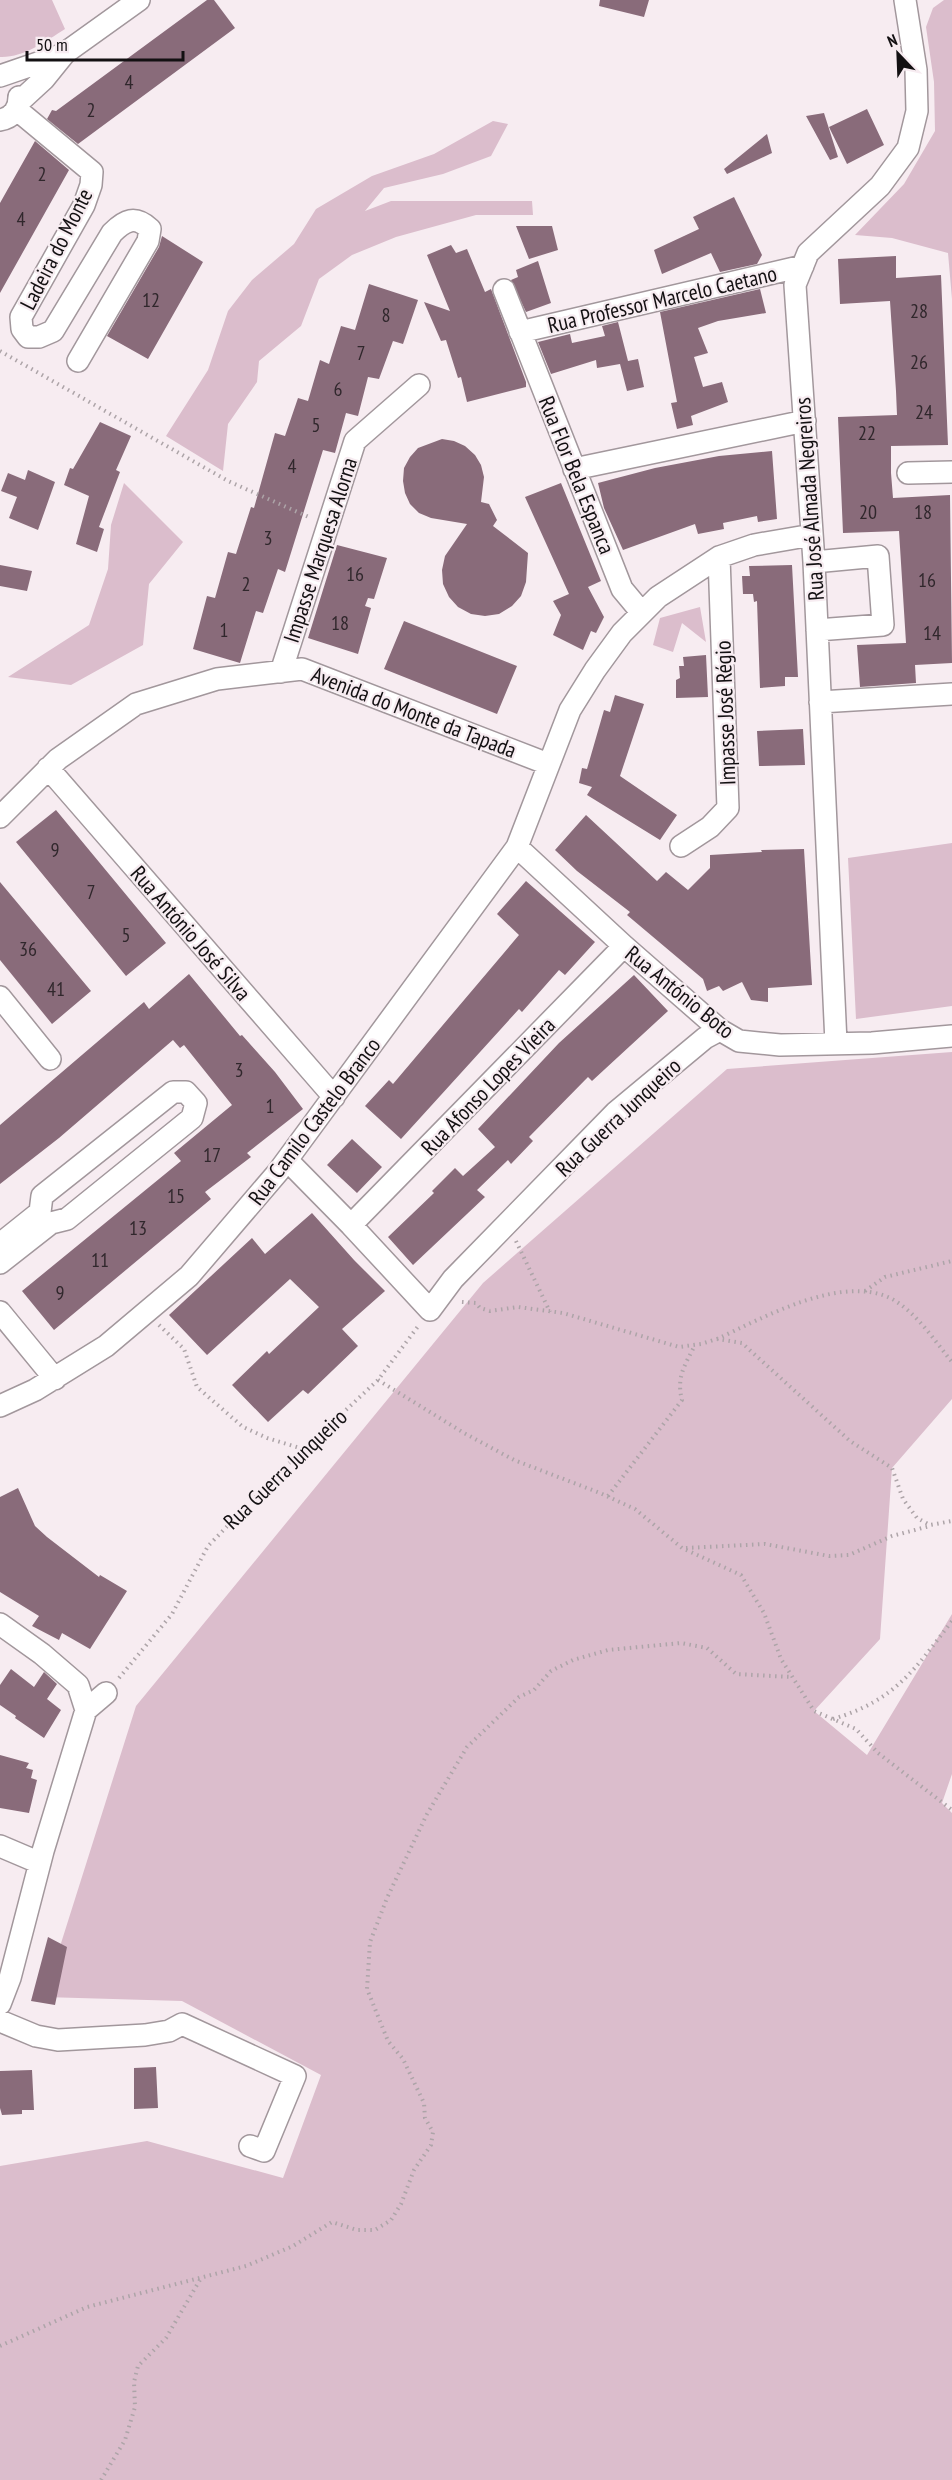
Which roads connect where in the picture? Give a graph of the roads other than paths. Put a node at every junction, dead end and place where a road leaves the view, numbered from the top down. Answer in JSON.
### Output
{"nodes":[{"id":1,"x":139,"y":0,"type":"edge"},
{"id":2,"x":905,"y":0,"type":"edge"},
{"id":3,"x":65,"y":53,"type":"junction"},
{"id":4,"x":0,"y":77,"type":"edge"},
{"id":5,"x":12,"y":112,"type":"edge"},
{"id":6,"x":0,"y":135,"type":"edge"},
{"id":7,"x":803,"y":266,"type":"junction"},
{"id":8,"x":504,"y":290,"type":"dead end"},
{"id":9,"x":520,"y":332,"type":"junction"},
{"id":10,"x":78,"y":361,"type":"dead end"},
{"id":11,"x":419,"y":385,"type":"dead end"},
{"id":12,"x":805,"y":421,"type":"junction"},
{"id":13,"x":574,"y":470,"type":"junction"},
{"id":14,"x":952,"y":472,"type":"edge"},
{"id":15,"x":908,"y":473,"type":"dead end"},
{"id":16,"x":812,"y":535,"type":"junction"},
{"id":17,"x":719,"y":557,"type":"junction"},
{"id":18,"x":814,"y":562,"type":"junction"},
{"id":19,"x":642,"y":613,"type":"junction"},
{"id":20,"x":817,"y":630,"type":"junction"},
{"id":21,"x":281,"y":672,"type":"junction"},
{"id":22,"x":952,"y":693,"type":"edge"},
{"id":23,"x":820,"y":702,"type":"junction"},
{"id":24,"x":548,"y":764,"type":"junction"},
{"id":25,"x":48,"y":768,"type":"junction"},
{"id":26,"x":0,"y":817,"type":"edge"},
{"id":27,"x":681,"y":846,"type":"dead end"},
{"id":28,"x":517,"y":847,"type":"junction"},
{"id":29,"x":624,"y":946,"type":"junction"},
{"id":30,"x":0,"y":997,"type":"edge"},
{"id":31,"x":720,"y":1030,"type":"junction"},
{"id":32,"x":952,"y":1036,"type":"edge"},
{"id":33,"x":836,"y":1043,"type":"junction"},
{"id":34,"x":50,"y":1059,"type":"dead end"},
{"id":35,"x":334,"y":1097,"type":"junction"},
{"id":36,"x":287,"y":1160,"type":"junction"},
{"id":37,"x":351,"y":1225,"type":"junction"},
{"id":38,"x":0,"y":1244,"type":"edge"},
{"id":39,"x":0,"y":1263,"type":"edge"},
{"id":40,"x":0,"y":1312,"type":"edge"},
{"id":41,"x":55,"y":1379,"type":"junction"},
{"id":42,"x":0,"y":1406,"type":"edge"},
{"id":43,"x":0,"y":1624,"type":"edge"},
{"id":44,"x":106,"y":1693,"type":"road end"},
{"id":45,"x":86,"y":1710,"type":"junction"},
{"id":46,"x":0,"y":1846,"type":"edge"},
{"id":47,"x":40,"y":1863,"type":"junction"},
{"id":48,"x":0,"y":2004,"type":"edge"},
{"id":49,"x":0,"y":2021,"type":"edge"},
{"id":50,"x":250,"y":2146,"type":"dead end"}],
"edges":[{"from":1,"to":3,"type":"street"},
{"from":2,"to":7,"type":"street","name":"Rua José Almada Negreiros"},
{"from":3,"to":4,"type":"street"},
{"from":3,"to":5,"type":"street"},
{"from":4,"to":5,"type":"street"},
{"from":5,"to":6,"type":"street"},
{"from":5,"to":10,"type":"street","name":"Ladeira do Monte"},
{"from":7,"to":9,"type":"street","name":"Rua Professor Marcelo Caetano"},
{"from":7,"to":12,"type":"street","name":"Rua José Almada Negreiros"},
{"from":8,"to":9,"type":"street","name":"Rua Flor Bela Espanca"},
{"from":9,"to":13,"type":"street","name":"Rua Flor Bela Espanca"},
{"from":11,"to":21,"type":"street","name":"Impasse Marquesa Alorna"},
{"from":12,"to":13,"type":"street"},
{"from":12,"to":16,"type":"street","name":"Rua José Almada Negreiros"},
{"from":13,"to":19,"type":"street","name":"Rua Flor Bela Espanca"},
{"from":14,"to":15,"type":"street"},
{"from":16,"to":17,"type":"street","name":"Rua Camilo Castelo Branco"},
{"from":16,"to":18,"type":"street","name":"Rua José Almada Negreiros"},
{"from":17,"to":19,"type":"street","name":"Rua Camilo Castelo Branco"},
{"from":17,"to":27,"type":"street","name":"Impasse José Régio"},
{"from":18,"to":20,"type":"street","name":"Rua José Almada Negreiros"},
{"from":18,"to":20,"type":"street"},
{"from":19,"to":24,"type":"street","name":"Rua Camilo Castelo Branco"},
{"from":20,"to":23,"type":"street","name":"Rua José Almada Negreiros"},
{"from":21,"to":24,"type":"street","name":"Avenida do Monte da Tapada"},
{"from":21,"to":25,"type":"street","name":"Avenida do Monte da Tapada"},
{"from":22,"to":23,"type":"street"},
{"from":23,"to":33,"type":"street","name":"Rua José Almada Negreiros"},
{"from":24,"to":28,"type":"street","name":"Rua Camilo Castelo Branco"},
{"from":25,"to":26,"type":"street","name":"Avenida do Monte da Tapada"},
{"from":25,"to":35,"type":"street","name":"Rua António José Silva"},
{"from":28,"to":29,"type":"street","name":"Rua António Boto"},
{"from":28,"to":35,"type":"street","name":"Rua Camilo Castelo Branco"},
{"from":29,"to":31,"type":"street","name":"Rua António Boto"},
{"from":29,"to":37,"type":"street","name":"Rua Afonso Lopes Vieira"},
{"from":30,"to":34,"type":"street"},
{"from":31,"to":33,"type":"street","name":"Rua António Boto"},
{"from":31,"to":37,"type":"street","name":"Rua Guerra Junqueiro"},
{"from":32,"to":33,"type":"street","name":"Rua António Boto"},
{"from":35,"to":36,"type":"street","name":"Rua Camilo Castelo Branco"},
{"from":36,"to":37,"type":"street"},
{"from":36,"to":41,"type":"street","name":"Rua Camilo Castelo Branco"},
{"from":38,"to":39,"type":"street"},
{"from":40,"to":41,"type":"street"},
{"from":41,"to":42,"type":"street","name":"Rua Camilo Castelo Branco"},
{"from":43,"to":45,"type":"street"},
{"from":44,"to":45,"type":"street"},
{"from":45,"to":47,"type":"street"},
{"from":46,"to":47,"type":"street"},
{"from":47,"to":48,"type":"street"},
{"from":49,"to":50,"type":"street"}]}
